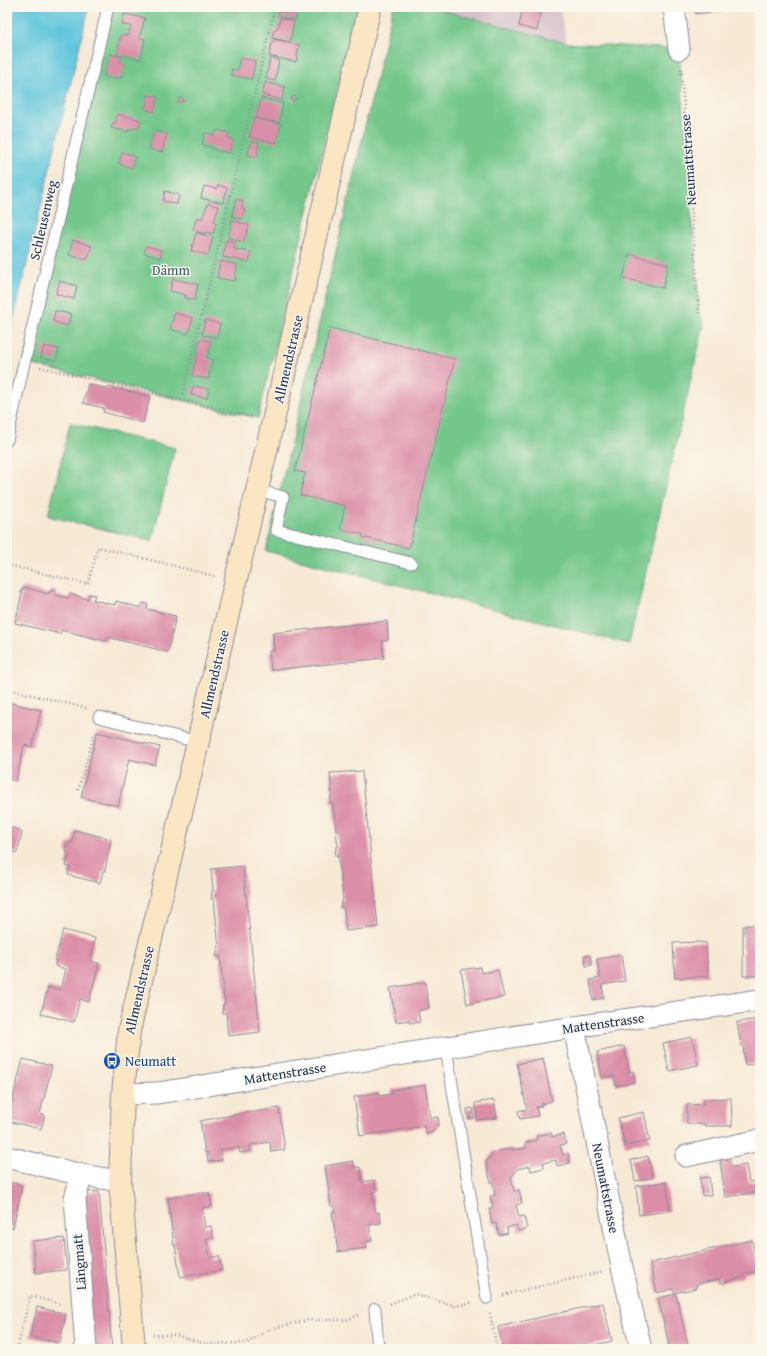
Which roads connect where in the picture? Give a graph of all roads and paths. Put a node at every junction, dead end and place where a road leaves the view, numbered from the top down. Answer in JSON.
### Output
{"nodes":[{"id":1,"x":108,"y":7,"type":"edge"},
{"id":2,"x":275,"y":7,"type":"edge"},
{"id":3,"x":370,"y":7,"type":"edge"},
{"id":4,"x":674,"y":7,"type":"edge"},
{"id":5,"x":680,"y":49,"type":"joint"},
{"id":6,"x":699,"y":313,"type":"dead end"},
{"id":7,"x":24,"y":363,"type":"junction"},
{"id":8,"x":183,"y":394,"type":"dead end"},
{"id":9,"x":273,"y":422,"type":"junction"},
{"id":10,"x":7,"y":440,"type":"edge"},
{"id":11,"x":257,"y":490,"type":"junction"},
{"id":12,"x":411,"y":563,"type":"dead end"},
{"id":13,"x":7,"y":565,"type":"edge"},
{"id":14,"x":221,"y":578,"type":"dead end"},
{"id":15,"x":7,"y":689,"type":"edge"},
{"id":16,"x":99,"y":717,"type":"junction"},
{"id":17,"x":198,"y":742,"type":"junction"},
{"id":18,"x":78,"y":790,"type":"dead end"},
{"id":19,"x":760,"y":1000,"type":"edge"},
{"id":20,"x":574,"y":1027,"type":"junction"},
{"id":21,"x":446,"y":1048,"type":"junction"},
{"id":22,"x":123,"y":1094,"type":"junction"},
{"id":23,"x":760,"y":1140,"type":"edge"},
{"id":24,"x":686,"y":1156,"type":"dead end"},
{"id":25,"x":7,"y":1157,"type":"edge"},
{"id":26,"x":82,"y":1175,"type":"junction"},
{"id":27,"x":120,"y":1182,"type":"junction"},
{"id":28,"x":602,"y":1272,"type":"dead end"},
{"id":29,"x":487,"y":1298,"type":"junction"},
{"id":30,"x":375,"y":1309,"type":"junction"},
{"id":31,"x":82,"y":1310,"type":"junction"},
{"id":32,"x":140,"y":1342,"type":"edge"},
{"id":33,"x":17,"y":1349,"type":"edge"},
{"id":34,"x":86,"y":1349,"type":"edge"},
{"id":35,"x":378,"y":1349,"type":"edge"},
{"id":36,"x":497,"y":1349,"type":"edge"},
{"id":37,"x":641,"y":1349,"type":"edge"}],
"edges":[{"from":1,"to":7,"type":"lane","name":"Schleusenweg"},
{"from":2,"to":8,"type":"path"},
{"from":3,"to":9,"type":"main road","name":"Allmendstrasse"},
{"from":4,"to":5,"type":"street"},
{"from":5,"to":6,"type":"path","name":"Neumattstrasse"},
{"from":7,"to":9,"type":"path"},
{"from":7,"to":10,"type":"lane","name":"Schleusenweg"},
{"from":9,"to":11,"type":"main road","name":"Allmendstrasse"},
{"from":11,"to":12,"type":"lane"},
{"from":11,"to":17,"type":"main road","name":"Allmendstrasse"},
{"from":13,"to":14,"type":"path"},
{"from":15,"to":16,"type":"path"},
{"from":16,"to":17,"type":"lane"},
{"from":16,"to":18,"type":"path"},
{"from":17,"to":22,"type":"main road","name":"Allmendstrasse"},
{"from":19,"to":20,"type":"street","name":"Mattenstrasse"},
{"from":20,"to":21,"type":"street","name":"Mattenstrasse"},
{"from":20,"to":37,"type":"street","name":"Neumattstrasse"},
{"from":21,"to":22,"type":"street","name":"Mattenstrasse"},
{"from":21,"to":29,"type":"lane"},
{"from":22,"to":27,"type":"main road","name":"Allmendstrasse"},
{"from":23,"to":24,"type":"street"},
{"from":25,"to":26,"type":"street"},
{"from":26,"to":27,"type":"street"},
{"from":26,"to":31,"type":"street","name":"Längmatt"},
{"from":27,"to":32,"type":"main road","name":"Allmendstrasse"},
{"from":28,"to":29,"type":"path"},
{"from":29,"to":30,"type":"path"},
{"from":29,"to":36,"type":"path"},
{"from":30,"to":32,"type":"path"},
{"from":30,"to":35,"type":"lane"},
{"from":31,"to":33,"type":"path"},
{"from":31,"to":34,"type":"street","name":"Längmatt"}]}
